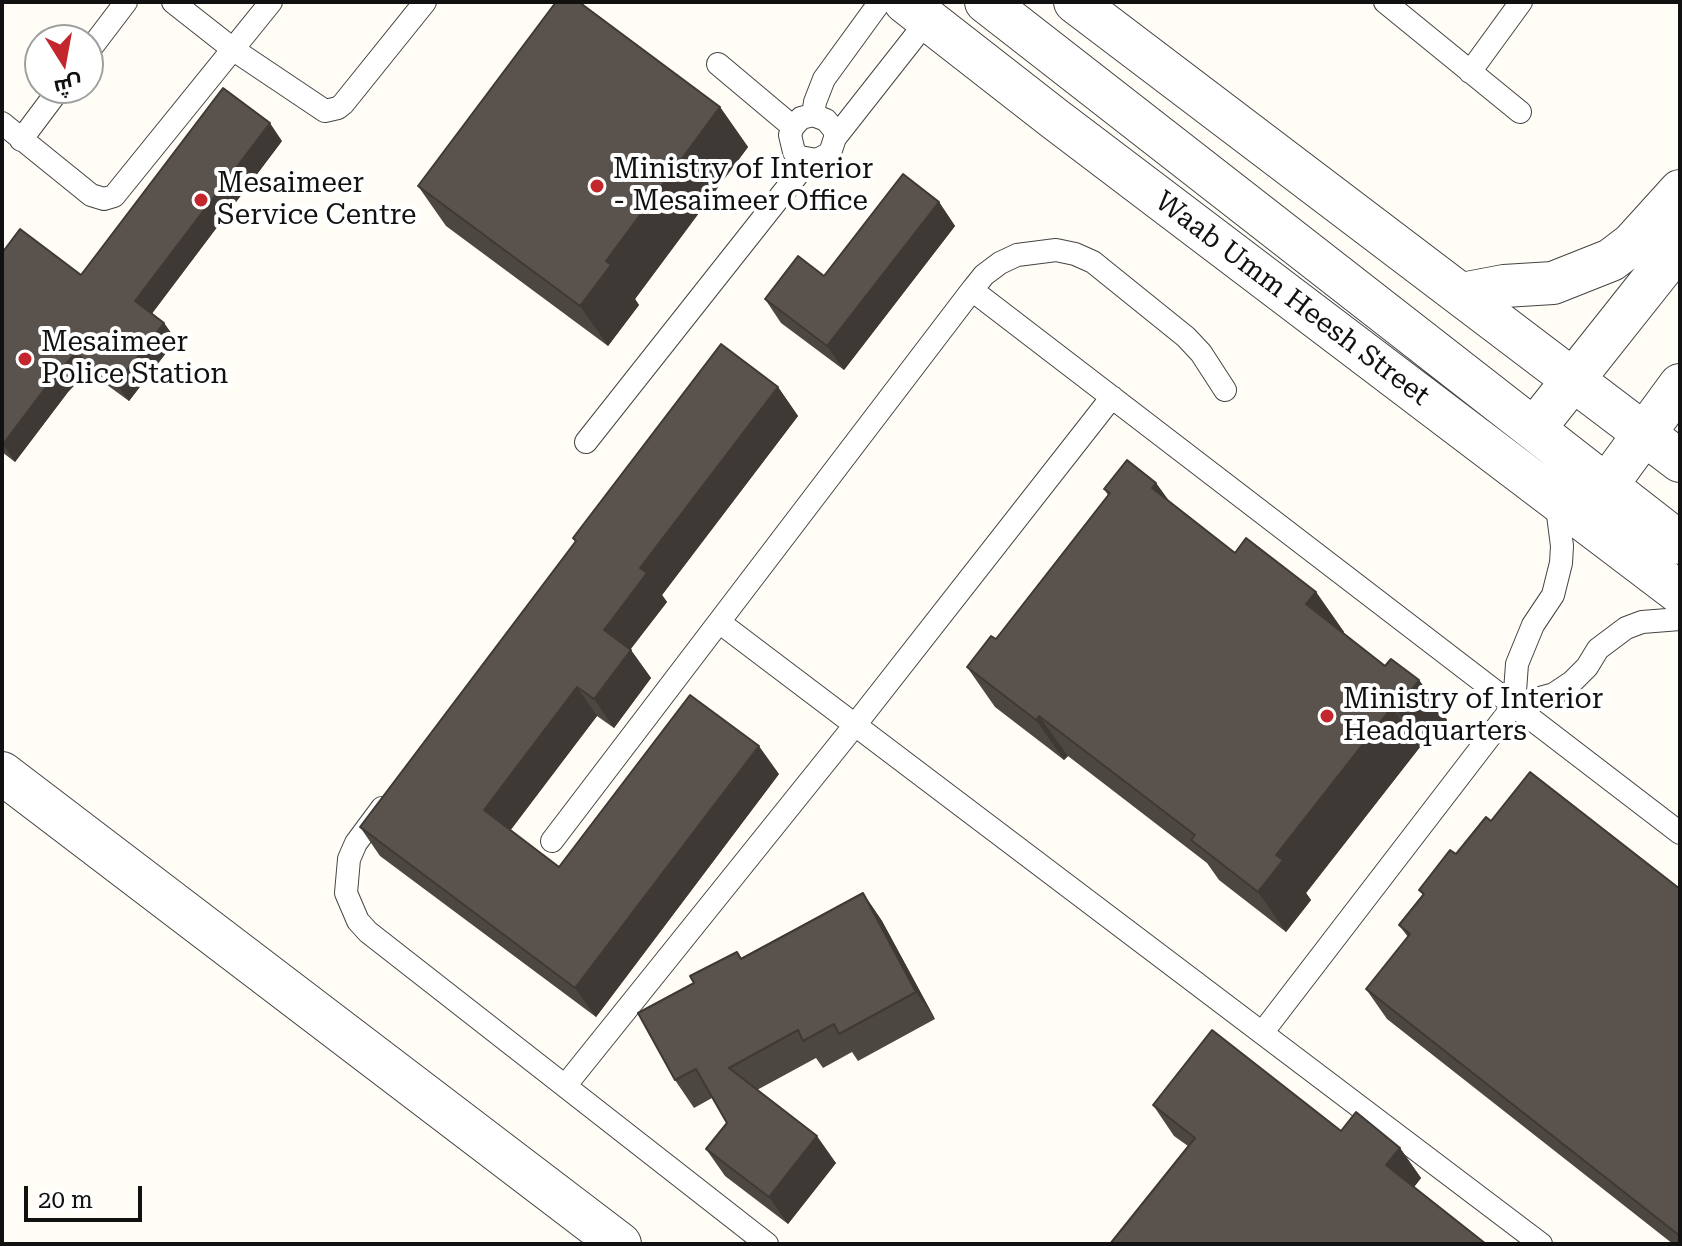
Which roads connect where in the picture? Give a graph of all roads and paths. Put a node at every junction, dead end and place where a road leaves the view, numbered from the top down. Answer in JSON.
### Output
{"nodes":[{"id":1,"x":126,"y":2,"type":"edge"},
{"id":2,"x":173,"y":2,"type":"edge"},
{"id":3,"x":271,"y":2,"type":"edge"},
{"id":4,"x":425,"y":2,"type":"edge"},
{"id":5,"x":880,"y":2,"type":"edge"},
{"id":6,"x":986,"y":2,"type":"edge"},
{"id":7,"x":1075,"y":2,"type":"edge"},
{"id":8,"x":1385,"y":2,"type":"edge"},
{"id":9,"x":1521,"y":2,"type":"edge"},
{"id":10,"x":916,"y":12,"type":"edge"},
{"id":11,"x":1107,"y":16,"type":"edge"},
{"id":12,"x":104,"y":31,"type":"edge"},
{"id":13,"x":234,"y":50,"type":"junction"},
{"id":14,"x":718,"y":64,"type":"dead end"},
{"id":15,"x":1470,"y":72,"type":"junction"},
{"id":16,"x":48,"y":104,"type":"edge"},
{"id":17,"x":1520,"y":112,"type":"dead end"},
{"id":18,"x":813,"y":115,"type":"junction"},
{"id":19,"x":1135,"y":116,"type":"junction"},
{"id":20,"x":1055,"y":119,"type":"junction"},
{"id":21,"x":2,"y":123,"type":"edge"},
{"id":22,"x":793,"y":127,"type":"junction"},
{"id":23,"x":835,"y":138,"type":"junction"},
{"id":24,"x":21,"y":140,"type":"junction"},
{"id":25,"x":809,"y":160,"type":"junction"},
{"id":26,"x":1680,"y":191,"type":"edge"},
{"id":27,"x":1680,"y":245,"type":"edge"},
{"id":28,"x":972,"y":290,"type":"junction"},
{"id":29,"x":1462,"y":294,"type":"junction"},
{"id":30,"x":1573,"y":380,"type":"junction"},
{"id":31,"x":1680,"y":385,"type":"edge"},
{"id":32,"x":1225,"y":390,"type":"dead end"},
{"id":33,"x":1112,"y":397,"type":"junction"},
{"id":34,"x":1534,"y":429,"type":"junction"},
{"id":35,"x":1645,"y":434,"type":"junction"},
{"id":36,"x":586,"y":442,"type":"dead end"},
{"id":37,"x":1680,"y":461,"type":"edge"},
{"id":38,"x":1606,"y":486,"type":"junction"},
{"id":39,"x":1556,"y":499,"type":"junction"},
{"id":40,"x":1680,"y":543,"type":"edge"},
{"id":41,"x":1680,"y":593,"type":"edge"},
{"id":42,"x":1680,"y":619,"type":"edge"},
{"id":43,"x":719,"y":622,"type":"junction"},
{"id":44,"x":1514,"y":705,"type":"junction"},
{"id":45,"x":855,"y":725,"type":"junction"},
{"id":46,"x":2,"y":773,"type":"edge"},
{"id":47,"x":394,"y":792,"type":"edge"},
{"id":48,"x":1680,"y":833,"type":"edge"},
{"id":49,"x":552,"y":841,"type":"dead end"},
{"id":50,"x":1262,"y":1033,"type":"junction"},
{"id":51,"x":565,"y":1086,"type":"junction"},
{"id":52,"x":620,"y":1244,"type":"edge"},
{"id":53,"x":767,"y":1244,"type":"edge"},
{"id":54,"x":1541,"y":1244,"type":"edge"}],
"edges":[{"from":1,"to":12,"type":"lane"},
{"from":2,"to":13,"type":"lane"},
{"from":3,"to":13,"type":"lane"},
{"from":4,"to":13,"type":"lane"},
{"from":5,"to":18,"type":"lane"},
{"from":6,"to":19,"type":"street","name":"Waab Umm Heesh Street"},
{"from":7,"to":11,"type":"street"},
{"from":8,"to":15,"type":"lane"},
{"from":9,"to":15,"type":"lane"},
{"from":10,"to":20,"type":"street","name":"Waab Umm Heesh Street"},
{"from":10,"to":23,"type":"lane"},
{"from":11,"to":29,"type":"street"},
{"from":13,"to":24,"type":"lane"},
{"from":14,"to":22,"type":"lane"},
{"from":15,"to":17,"type":"lane"},
{"from":16,"to":24,"type":"lane"},
{"from":18,"to":22,"type":"lane"},
{"from":18,"to":23,"type":"lane"},
{"from":19,"to":20,"type":"street"},
{"from":19,"to":34,"type":"street","name":"Waab Umm Heesh Street"},
{"from":20,"to":39,"type":"street","name":"Waab Umm Heesh Street"},
{"from":21,"to":24,"type":"lane"},
{"from":22,"to":25,"type":"lane"},
{"from":23,"to":25,"type":"lane"},
{"from":25,"to":36,"type":"lane"},
{"from":26,"to":29,"type":"street"},
{"from":27,"to":30,"type":"street"},
{"from":28,"to":32,"type":"lane"},
{"from":28,"to":33,"type":"lane"},
{"from":28,"to":43,"type":"lane"},
{"from":29,"to":30,"type":"street"},
{"from":30,"to":34,"type":"street"},
{"from":30,"to":35,"type":"street"},
{"from":31,"to":35,"type":"street"},
{"from":33,"to":44,"type":"lane"},
{"from":33,"to":45,"type":"lane"},
{"from":34,"to":38,"type":"street","name":"Waab Umm Heesh Street"},
{"from":35,"to":37,"type":"street"},
{"from":35,"to":38,"type":"street"},
{"from":38,"to":40,"type":"street","name":"Waab Umm Heesh Street"},
{"from":39,"to":41,"type":"street","name":"Waab Umm Heesh Street"},
{"from":39,"to":44,"type":"lane"},
{"from":42,"to":44,"type":"lane"},
{"from":43,"to":45,"type":"lane"},
{"from":43,"to":49,"type":"lane"},
{"from":44,"to":48,"type":"lane"},
{"from":44,"to":50,"type":"lane"},
{"from":45,"to":50,"type":"lane"},
{"from":45,"to":51,"type":"lane"},
{"from":46,"to":52,"type":"street"},
{"from":47,"to":51,"type":"lane"},
{"from":50,"to":54,"type":"lane"},
{"from":51,"to":53,"type":"lane"}]}
